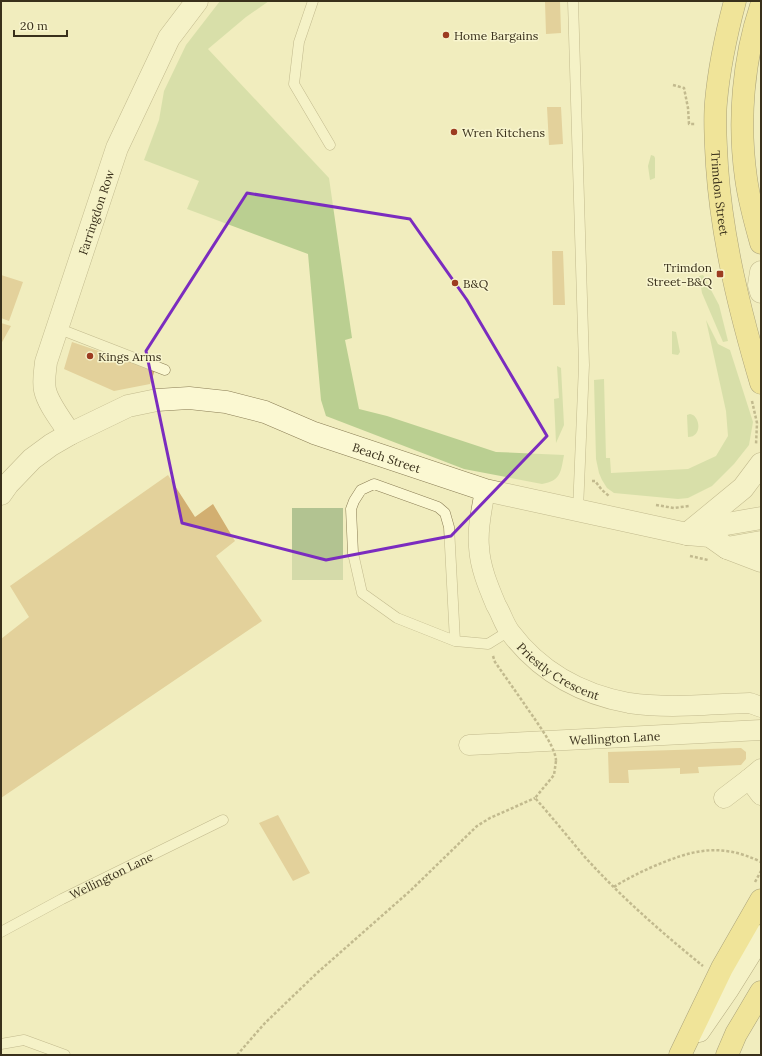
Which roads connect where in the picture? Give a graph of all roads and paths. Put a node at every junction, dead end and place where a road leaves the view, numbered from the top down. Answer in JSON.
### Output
{"nodes":[{"id":1,"x":197,"y":1,"type":"edge"},
{"id":2,"x":313,"y":1,"type":"edge"},
{"id":3,"x":573,"y":1,"type":"edge"},
{"id":4,"x":735,"y":1,"type":"edge"},
{"id":5,"x":761,"y":6,"type":"edge"},
{"id":6,"x":673,"y":85,"type":"dead end"},
{"id":7,"x":703,"y":123,"type":"dead end"},
{"id":8,"x":330,"y":145,"type":"dead end"},
{"id":9,"x":761,"y":243,"type":"edge"},
{"id":10,"x":761,"y":272,"type":"edge"},
{"id":11,"x":761,"y":292,"type":"edge"},
{"id":12,"x":57,"y":328,"type":"junction"},
{"id":13,"x":165,"y":370,"type":"dead end"},
{"id":14,"x":756,"y":392,"type":"edge"},
{"id":15,"x":70,"y":434,"type":"junction"},
{"id":16,"x":757,"y":457,"type":"edge"},
{"id":17,"x":595,"y":481,"type":"dead end"},
{"id":18,"x":485,"y":490,"type":"junction"},
{"id":19,"x":1,"y":494,"type":"edge"},
{"id":20,"x":611,"y":497,"type":"dead end"},
{"id":21,"x":650,"y":504,"type":"dead end"},
{"id":22,"x":694,"y":504,"type":"dead end"},
{"id":23,"x":578,"y":510,"type":"junction"},
{"id":24,"x":761,"y":518,"type":"edge"},
{"id":25,"x":687,"y":534,"type":"junction"},
{"id":26,"x":719,"y":542,"type":"junction"},
{"id":27,"x":761,"y":542,"type":"edge"},
{"id":28,"x":761,"y":561,"type":"edge"},
{"id":29,"x":509,"y":631,"type":"junction"},
{"id":30,"x":455,"y":640,"type":"junction"},
{"id":31,"x":488,"y":644,"type":"junction"},
{"id":32,"x":761,"y":707,"type":"edge"},
{"id":33,"x":761,"y":730,"type":"edge"},
{"id":34,"x":469,"y":745,"type":"dead end"},
{"id":35,"x":755,"y":774,"type":"edge"},
{"id":36,"x":761,"y":796,"type":"edge"},
{"id":37,"x":536,"y":798,"type":"junction"},
{"id":38,"x":724,"y":798,"type":"dead end"},
{"id":39,"x":223,"y":820,"type":"dead end"},
{"id":40,"x":761,"y":862,"type":"edge"},
{"id":41,"x":614,"y":887,"type":"junction"},
{"id":42,"x":761,"y":900,"type":"edge"},
{"id":43,"x":1,"y":932,"type":"edge"},
{"id":44,"x":761,"y":936,"type":"edge"},
{"id":45,"x":706,"y":969,"type":"dead end"},
{"id":46,"x":761,"y":992,"type":"edge"},
{"id":47,"x":1,"y":1044,"type":"edge"},
{"id":48,"x":65,"y":1055,"type":"edge"},
{"id":49,"x":237,"y":1055,"type":"edge"},
{"id":50,"x":681,"y":1055,"type":"edge"},
{"id":51,"x":727,"y":1055,"type":"edge"}],
"edges":[{"from":1,"to":12,"type":"street","name":"Farringdon Row"},
{"from":2,"to":8,"type":"lane"},
{"from":3,"to":23,"type":"lane"},
{"from":4,"to":14,"type":"highway","name":"Trimdon Street"},
{"from":5,"to":9,"type":"highway"},
{"from":6,"to":7,"type":"path"},
{"from":10,"to":11,"type":"street"},
{"from":12,"to":13,"type":"lane"},
{"from":12,"to":15,"type":"street","name":"Farringdon Row"},
{"from":14,"to":16,"type":"path"},
{"from":15,"to":18,"type":"street","name":"Beach Street"},
{"from":15,"to":19,"type":"street","name":"Beach Street"},
{"from":16,"to":25,"type":"street"},
{"from":17,"to":20,"type":"path"},
{"from":18,"to":23,"type":"street","name":"Beach Street"},
{"from":18,"to":29,"type":"street","name":"Priestly Crescent"},
{"from":21,"to":22,"type":"path"},
{"from":23,"to":25,"type":"street","name":"Beach Street"},
{"from":24,"to":26,"type":"street"},
{"from":25,"to":26,"type":"street","name":"Beach Street"},
{"from":26,"to":27,"type":"street","name":"Beach Street"},
{"from":26,"to":28,"type":"street"},
{"from":29,"to":31,"type":"lane"},
{"from":29,"to":32,"type":"street","name":"Priestly Crescent"},
{"from":30,"to":30,"type":"lane"},
{"from":30,"to":31,"type":"lane"},
{"from":31,"to":37,"type":"path","bridge":true},
{"from":33,"to":34,"type":"street","name":"Wellington Lane"},
{"from":35,"to":36,"type":"street"},
{"from":35,"to":38,"type":"street"},
{"from":37,"to":41,"type":"path"},
{"from":37,"to":49,"type":"path"},
{"from":39,"to":43,"type":"lane","name":"Wellington Lane"},
{"from":40,"to":41,"type":"path"},
{"from":41,"to":45,"type":"path"},
{"from":42,"to":50,"type":"highway"},
{"from":44,"to":50,"type":"street"},
{"from":46,"to":51,"type":"highway"},
{"from":47,"to":48,"type":"lane"}]}
